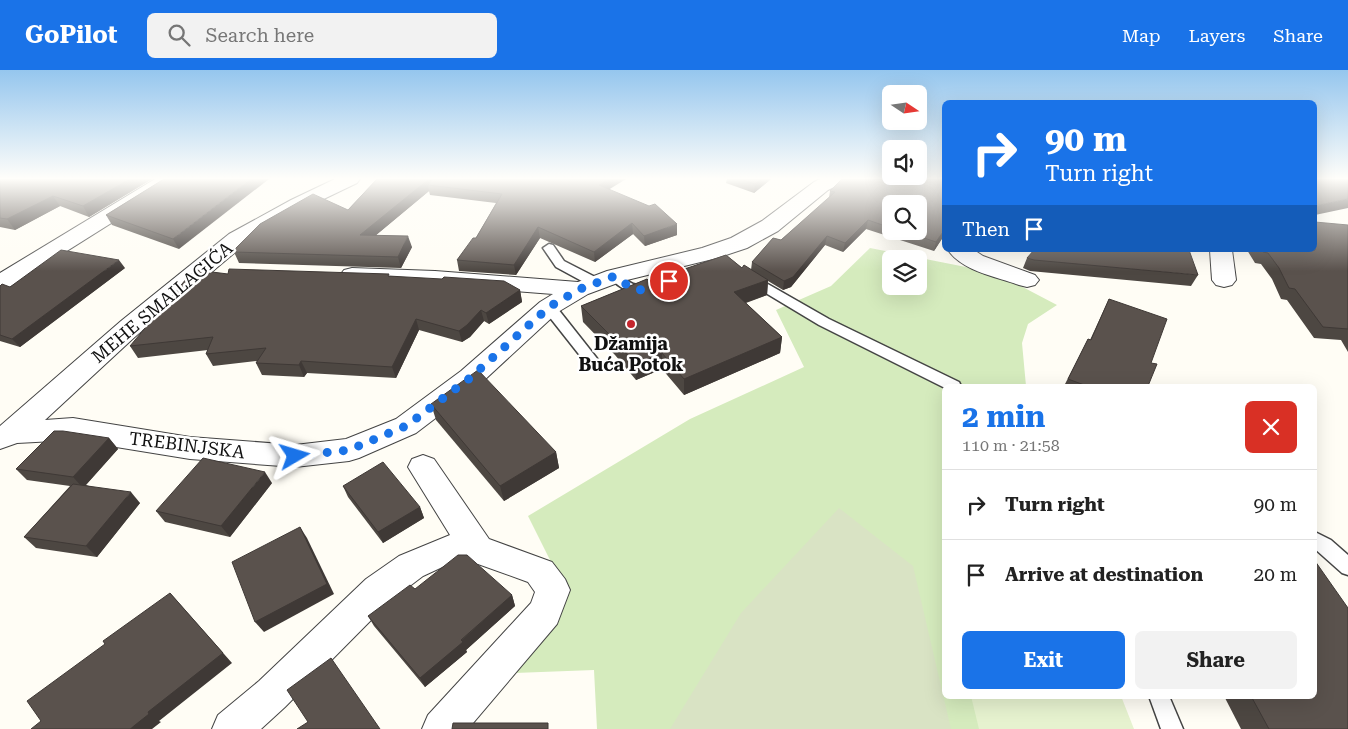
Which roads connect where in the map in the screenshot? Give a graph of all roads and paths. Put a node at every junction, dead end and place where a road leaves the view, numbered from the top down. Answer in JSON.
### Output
{"nodes":[{"id":1,"x":118,"y":210,"type":"edge"},
{"id":2,"x":288,"y":210,"type":"edge"},
{"id":3,"x":791,"y":210,"type":"edge"},
{"id":4,"x":549,"y":248,"type":"edge"},
{"id":5,"x":962,"y":252,"type":"edge"},
{"id":6,"x":1221,"y":252,"type":"edge"},
{"id":7,"x":199,"y":270,"type":"junction"},
{"id":8,"x":234,"y":270,"type":"edge"},
{"id":9,"x":742,"y":273,"type":"edge"},
{"id":10,"x":328,"y":274,"type":"edge"},
{"id":11,"x":1027,"y":280,"type":"dead end"},
{"id":12,"x":1224,"y":280,"type":"dead end"},
{"id":13,"x":0,"y":283,"type":"edge"},
{"id":14,"x":597,"y":283,"type":"junction"},
{"id":15,"x":659,"y":284,"type":"edge"},
{"id":16,"x":549,"y":307,"type":"junction"},
{"id":17,"x":594,"y":364,"type":"dead end"},
{"id":18,"x":950,"y":384,"type":"edge"},
{"id":19,"x":7,"y":435,"type":"edge"},
{"id":20,"x":423,"y":467,"type":"dead end"},
{"id":21,"x":1317,"y":541,"type":"edge"},
{"id":22,"x":478,"y":550,"type":"junction"},
{"id":23,"x":1348,"y":567,"type":"edge"},
{"id":24,"x":1160,"y":699,"type":"edge"},
{"id":25,"x":232,"y":729,"type":"edge"},
{"id":26,"x":442,"y":729,"type":"edge"},
{"id":27,"x":1172,"y":729,"type":"edge"}],
"edges":[{"from":1,"to":13,"type":"street"},
{"from":2,"to":7,"type":"street","name":"MEHE SMAILAGIĆA"},
{"from":3,"to":14,"type":"street","name":"TREBINJSKA"},
{"from":4,"to":14,"type":"lane"},
{"from":5,"to":11,"type":"street"},
{"from":6,"to":12,"type":"street"},
{"from":7,"to":8,"type":"street"},
{"from":7,"to":19,"type":"street","name":"MEHE SMAILAGIĆA"},
{"from":9,"to":18,"type":"lane"},
{"from":10,"to":14,"type":"street"},
{"from":14,"to":15,"type":"lane"},
{"from":14,"to":16,"type":"street","name":"TREBINJSKA"},
{"from":16,"to":17,"type":"lane"},
{"from":16,"to":19,"type":"street","name":"TREBINJSKA"},
{"from":20,"to":22,"type":"street"},
{"from":21,"to":23,"type":"lane"},
{"from":22,"to":25,"type":"street"},
{"from":22,"to":26,"type":"street"},
{"from":24,"to":27,"type":"lane"}]}
